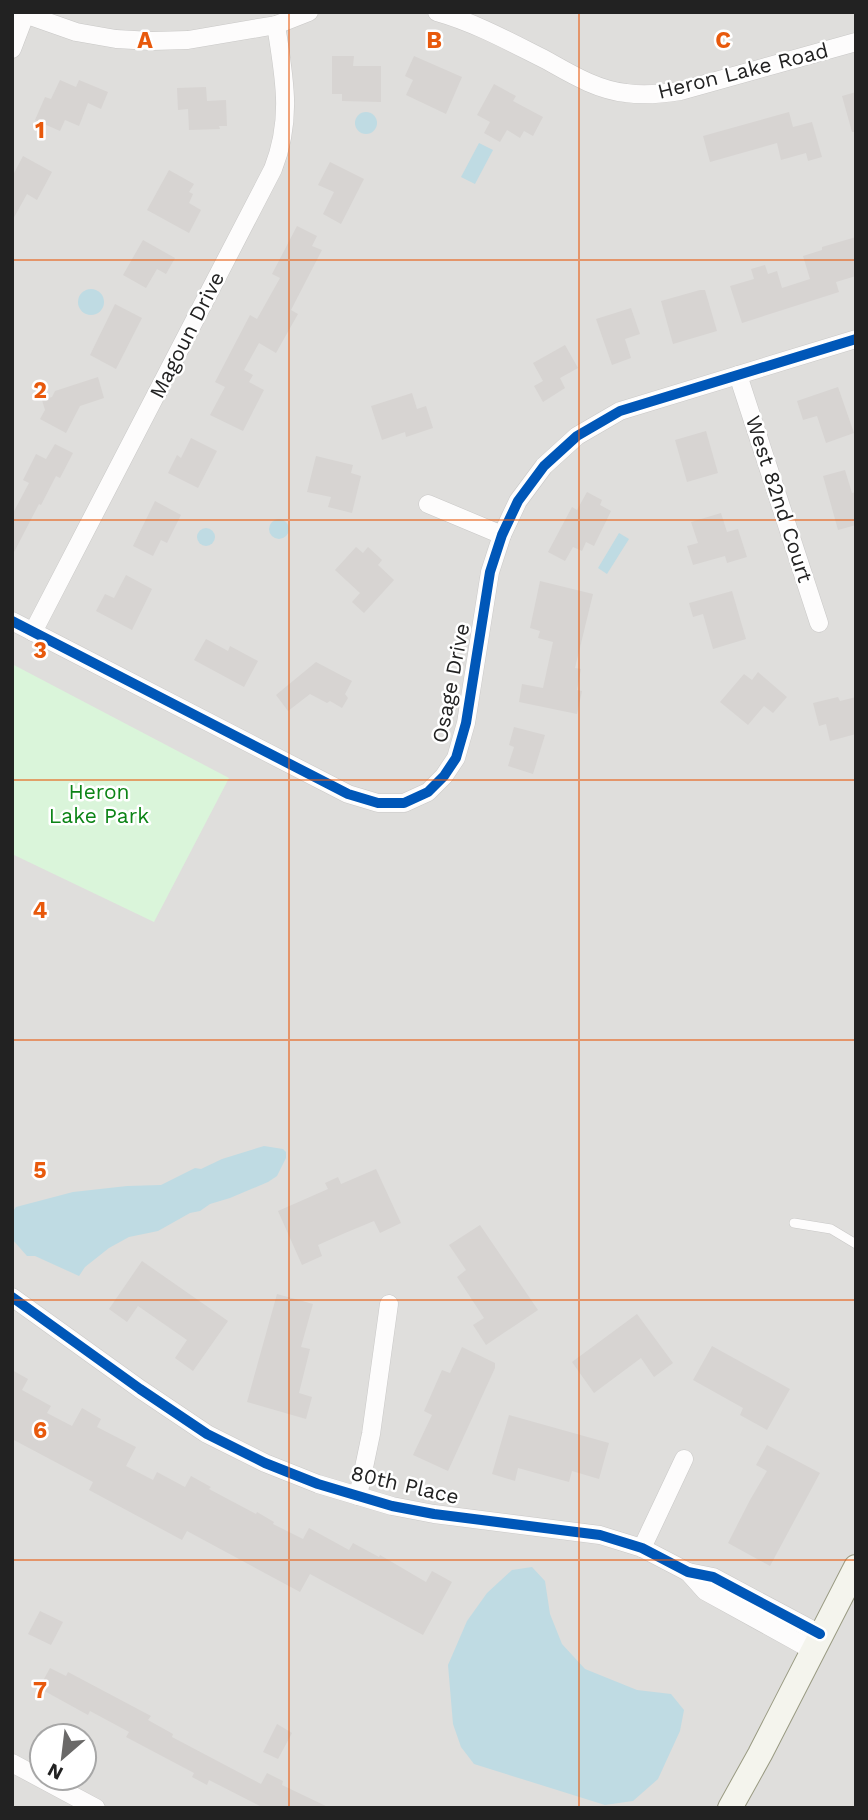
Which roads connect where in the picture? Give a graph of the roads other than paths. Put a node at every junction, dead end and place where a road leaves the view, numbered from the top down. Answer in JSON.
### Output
{"nodes":[{"id":1,"x":309,"y":12,"type":"edge"},
{"id":2,"x":437,"y":12,"type":"edge"},
{"id":3,"x":22,"y":13,"type":"edge"},
{"id":4,"x":276,"y":25,"type":"junction"},
{"id":5,"x":856,"y":42,"type":"edge"},
{"id":6,"x":12,"y":49,"type":"edge"},
{"id":7,"x":856,"y":339,"type":"edge"},
{"id":8,"x":738,"y":375,"type":"junction"},
{"id":9,"x":428,"y":504,"type":"dead end"},
{"id":10,"x":502,"y":535,"type":"junction"},
{"id":11,"x":12,"y":621,"type":"edge"},
{"id":12,"x":819,"y":623,"type":"dead end"},
{"id":13,"x":33,"y":632,"type":"junction"},
{"id":14,"x":794,"y":1223,"type":"dead end"},
{"id":15,"x":856,"y":1244,"type":"edge"},
{"id":16,"x":12,"y":1297,"type":"edge"},
{"id":17,"x":388,"y":1304,"type":"dead end"},
{"id":18,"x":684,"y":1459,"type":"dead end"},
{"id":19,"x":358,"y":1496,"type":"junction"},
{"id":20,"x":642,"y":1548,"type":"junction"},
{"id":21,"x":856,"y":1567,"type":"edge"},
{"id":22,"x":816,"y":1642,"type":"junction"},
{"id":23,"x":12,"y":1763,"type":"edge"},
{"id":24,"x":96,"y":1808,"type":"edge"},
{"id":25,"x":730,"y":1808,"type":"edge"}],
"edges":[{"from":1,"to":4,"type":"street"},
{"from":2,"to":5,"type":"street","name":"Heron Lake Road"},
{"from":3,"to":4,"type":"street"},
{"from":3,"to":6,"type":"street"},
{"from":4,"to":13,"type":"street","name":"Magoun Drive"},
{"from":7,"to":8,"type":"street","name":"Osage Drive"},
{"from":8,"to":10,"type":"street","name":"Osage Drive"},
{"from":8,"to":12,"type":"street","name":"West 82nd Court"},
{"from":9,"to":10,"type":"street"},
{"from":10,"to":13,"type":"street","name":"Osage Drive"},
{"from":11,"to":13,"type":"street","name":"Osage Drive"},
{"from":14,"to":15,"type":"lane"},
{"from":16,"to":19,"type":"street","name":"80th Place"},
{"from":17,"to":19,"type":"street"},
{"from":18,"to":20,"type":"street"},
{"from":19,"to":20,"type":"street","name":"80th Place"},
{"from":20,"to":22,"type":"street","name":"80th Place"},
{"from":21,"to":22,"type":"street"},
{"from":22,"to":25,"type":"street"},
{"from":23,"to":24,"type":"street"}]}
